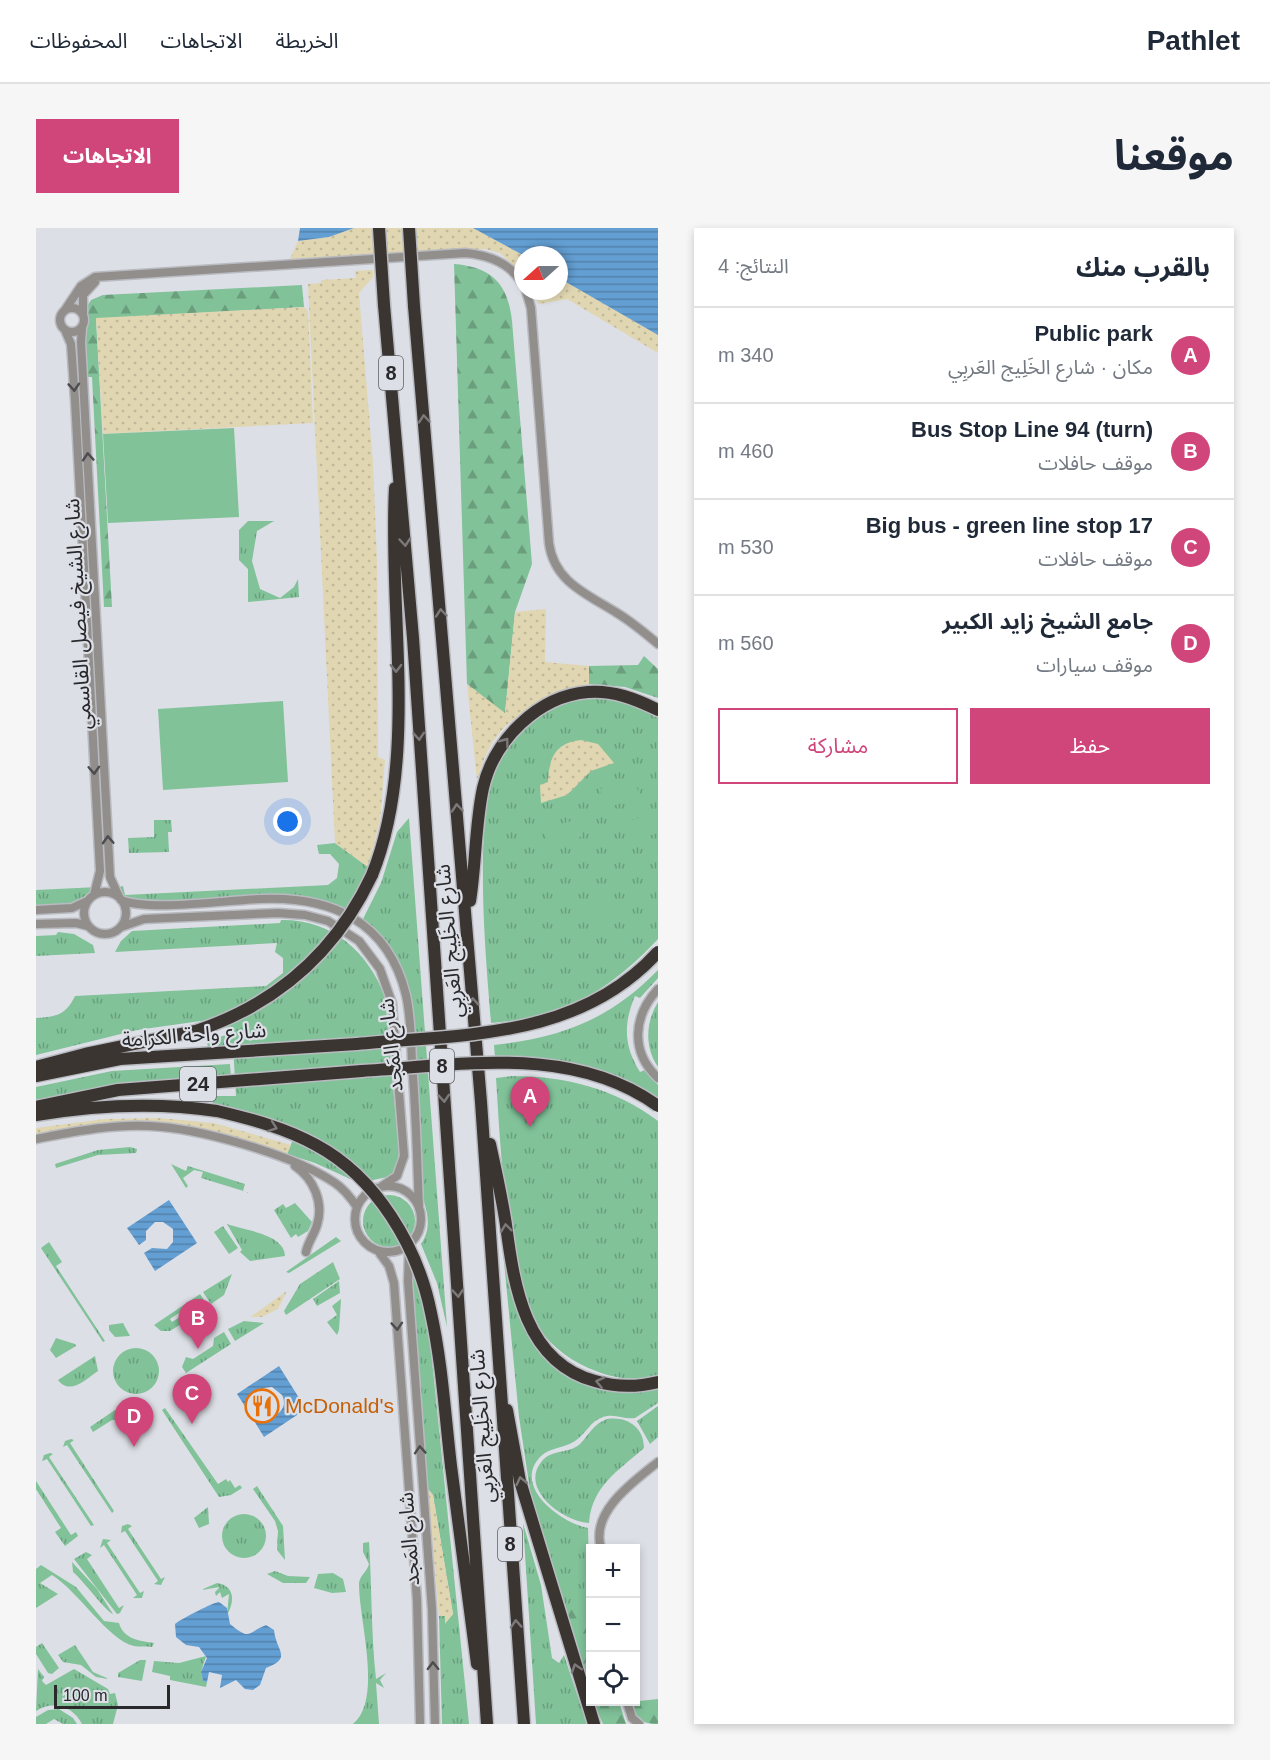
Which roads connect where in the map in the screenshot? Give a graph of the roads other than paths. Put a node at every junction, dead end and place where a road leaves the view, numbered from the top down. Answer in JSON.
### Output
{"nodes":[{"id":1,"x":379,"y":228,"type":"edge"},
{"id":2,"x":409,"y":228,"type":"edge"},
{"id":3,"x":514,"y":274,"type":"edge"},
{"id":4,"x":99,"y":277,"type":"junction"},
{"id":5,"x":529,"y":300,"type":"edge"},
{"id":6,"x":66,"y":310,"type":"junction"},
{"id":7,"x":83,"y":313,"type":"junction"},
{"id":8,"x":82,"y":328,"type":"junction"},
{"id":9,"x":65,"y":330,"type":"junction"},
{"id":10,"x":397,"y":442,"type":"junction"},
{"id":11,"x":658,"y":644,"type":"edge"},
{"id":12,"x":658,"y":710,"type":"edge"},
{"id":13,"x":91,"y":898,"type":"junction"},
{"id":14,"x":120,"y":898,"type":"junction"},
{"id":15,"x":36,"y":910,"type":"edge"},
{"id":16,"x":467,"y":920,"type":"junction"},
{"id":17,"x":36,"y":924,"type":"edge"},
{"id":18,"x":88,"y":926,"type":"junction"},
{"id":19,"x":121,"y":927,"type":"junction"},
{"id":20,"x":658,"y":952,"type":"edge"},
{"id":21,"x":658,"y":989,"type":"edge"},
{"id":22,"x":36,"y":1067,"type":"edge"},
{"id":23,"x":36,"y":1076,"type":"edge"},
{"id":24,"x":658,"y":1078,"type":"edge"},
{"id":25,"x":481,"y":1102,"type":"junction"},
{"id":26,"x":658,"y":1106,"type":"edge"},
{"id":27,"x":36,"y":1107,"type":"edge"},
{"id":28,"x":36,"y":1115,"type":"edge"},
{"id":29,"x":36,"y":1139,"type":"edge"},
{"id":30,"x":271,"y":1154,"type":"junction"},
{"id":31,"x":382,"y":1186,"type":"junction"},
{"id":32,"x":357,"y":1207,"type":"junction"},
{"id":33,"x":419,"y":1208,"type":"junction"},
{"id":34,"x":410,"y":1244,"type":"junction"},
{"id":35,"x":378,"y":1251,"type":"junction"},
{"id":36,"x":306,"y":1252,"type":"dead end"},
{"id":37,"x":497,"y":1364,"type":"junction"},
{"id":38,"x":658,"y":1382,"type":"edge"},
{"id":39,"x":658,"y":1462,"type":"edge"},
{"id":40,"x":601,"y":1544,"type":"edge"},
{"id":41,"x":485,"y":1691,"type":"junction"},
{"id":42,"x":628,"y":1706,"type":"edge"},
{"id":43,"x":594,"y":1722,"type":"edge"},
{"id":44,"x":420,"y":1724,"type":"edge"},
{"id":45,"x":435,"y":1724,"type":"edge"},
{"id":46,"x":488,"y":1724,"type":"edge"},
{"id":47,"x":524,"y":1724,"type":"edge"},
{"id":48,"x":639,"y":1724,"type":"edge"}],
"edges":[{"from":1,"to":10,"type":"highway","name":"شارع الخَلِيج العَربِي","number":"8","bridge":true},
{"from":16,"to":2,"type":"highway","name":"شارع الخَلِيج العَربِي","number":"8","one_way":true,"bridge":true},
{"from":3,"to":4,"type":"street"},
{"from":4,"to":6,"type":"street"},
{"from":4,"to":7,"type":"street"},
{"from":5,"to":11,"type":"street"},
{"from":6,"to":7,"type":"street"},
{"from":6,"to":9,"type":"street"},
{"from":7,"to":8,"type":"street"},
{"from":8,"to":9,"type":"street"},
{"from":14,"to":8,"type":"street","name":"شارع الشيخ فيصل القاسمي","one_way":true},
{"from":9,"to":13,"type":"street","name":"شارع الشيخ فيصل القاسمي","one_way":true},
{"from":10,"to":22,"type":"highway","one_way":true,"bridge":true},
{"from":10,"to":41,"type":"highway","name":"شارع الخَلِيج العَربِي","number":"8","one_way":true},
{"from":16,"to":12,"type":"highway","one_way":true},
{"from":13,"to":14,"type":"street"},
{"from":13,"to":15,"type":"street"},
{"from":13,"to":18,"type":"street"},
{"from":14,"to":19,"type":"street"},
{"from":14,"to":33,"type":"street","name":"شارع المَجد"},
{"from":25,"to":16,"type":"highway","name":"شارع الخَلِيج العَربِي","number":"8","one_way":true},
{"from":17,"to":18,"type":"street"},
{"from":18,"to":19,"type":"street"},
{"from":19,"to":31,"type":"street","name":"شارع المَجد"},
{"from":20,"to":23,"type":"highway","name":"شارع واحة الكرامة","number":"24","bridge":true},
{"from":21,"to":24,"type":"street"},
{"from":25,"to":37,"type":"highway","name":"شارع الخَلِيج العَربِي","number":"8"},
{"from":38,"to":25,"type":"highway","one_way":true},
{"from":26,"to":27,"type":"highway","number":"24","bridge":true},
{"from":28,"to":41,"type":"highway","one_way":true,"bridge":true},
{"from":29,"to":30,"type":"street"},
{"from":30,"to":32,"type":"street"},
{"from":30,"to":36,"type":"street"},
{"from":31,"to":32,"type":"street"},
{"from":31,"to":33,"type":"street"},
{"from":32,"to":35,"type":"street"},
{"from":33,"to":34,"type":"street"},
{"from":34,"to":35,"type":"street"},
{"from":45,"to":34,"type":"street","name":"شارع المَجد","one_way":true},
{"from":35,"to":44,"type":"street","name":"شارع المَجد","one_way":true},
{"from":43,"to":37,"type":"highway","one_way":true},
{"from":47,"to":37,"type":"highway","name":"شارع الخَلِيج العَربِي","number":"8","one_way":true},
{"from":39,"to":40,"type":"street"},
{"from":41,"to":46,"type":"highway","name":"شارع الخَلِيج العَربِي","number":"8"},
{"from":42,"to":48,"type":"street"}]}
